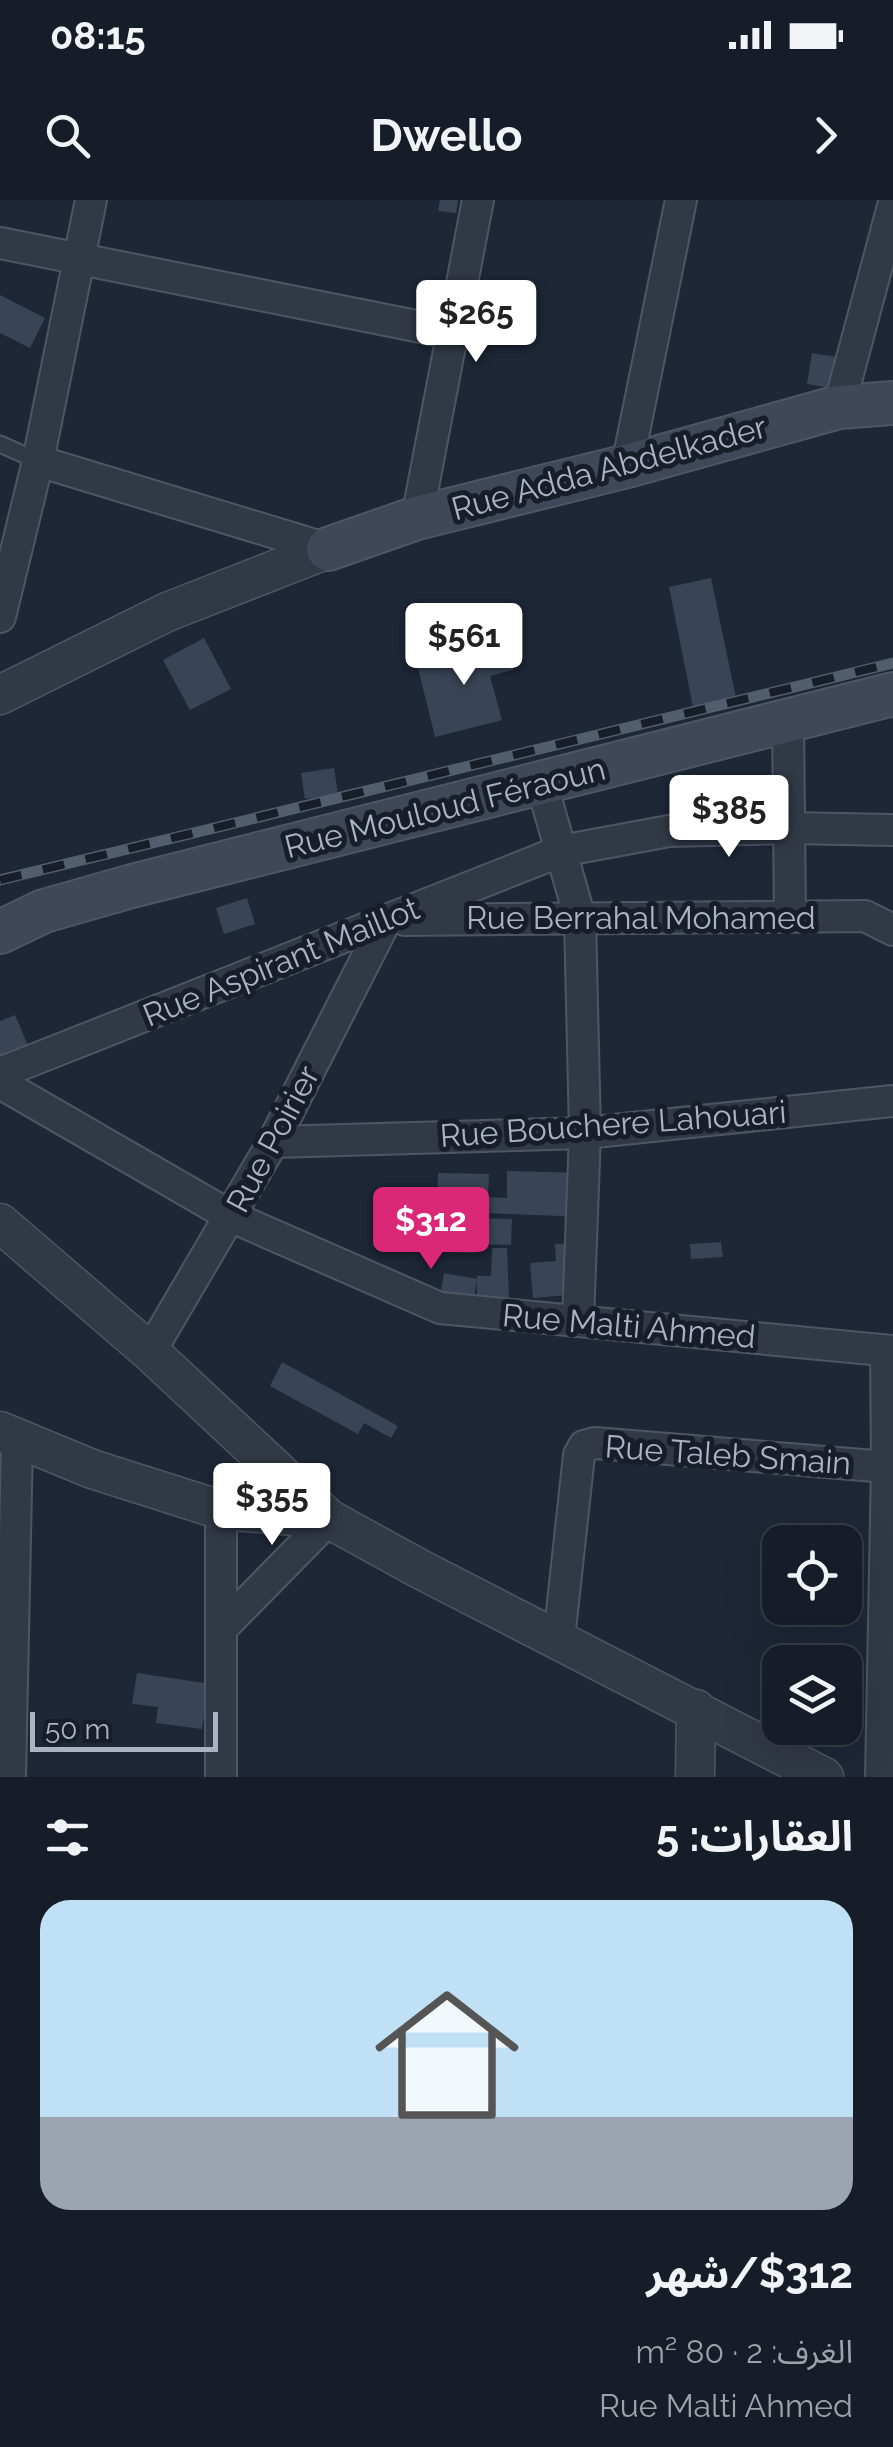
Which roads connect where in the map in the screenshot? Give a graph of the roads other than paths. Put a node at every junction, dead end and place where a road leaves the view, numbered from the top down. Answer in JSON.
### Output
{"nodes":[{"id":1,"x":90,"y":200,"type":"edge"},
{"id":2,"x":478,"y":200,"type":"edge"},
{"id":3,"x":682,"y":200,"type":"edge"},
{"id":4,"x":893,"y":206,"type":"edge"},
{"id":5,"x":0,"y":243,"type":"edge"},
{"id":6,"x":78,"y":260,"type":"junction"},
{"id":7,"x":451,"y":332,"type":"junction"},
{"id":8,"x":893,"y":403,"type":"edge"},
{"id":9,"x":839,"y":407,"type":"junction"},
{"id":10,"x":0,"y":444,"type":"edge"},
{"id":11,"x":38,"y":461,"type":"junction"},
{"id":12,"x":627,"y":466,"type":"junction"},
{"id":13,"x":417,"y":518,"type":"junction"},
{"id":14,"x":328,"y":549,"type":"junction"},
{"id":15,"x":0,"y":617,"type":"edge"},
{"id":16,"x":893,"y":694,"type":"edge"},
{"id":17,"x":0,"y":695,"type":"edge"},
{"id":18,"x":788,"y":723,"type":"junction"},
{"id":19,"x":542,"y":785,"type":"junction"},
{"id":20,"x":789,"y":828,"type":"junction"},
{"id":21,"x":893,"y":830,"type":"edge"},
{"id":22,"x":561,"y":851,"type":"junction"},
{"id":23,"x":790,"y":917,"type":"junction"},
{"id":24,"x":580,"y":918,"type":"junction"},
{"id":25,"x":386,"y":920,"type":"junction"},
{"id":26,"x":893,"y":930,"type":"edge"},
{"id":27,"x":0,"y":932,"type":"edge"},
{"id":28,"x":0,"y":1072,"type":"edge"},
{"id":29,"x":0,"y":1083,"type":"edge"},
{"id":30,"x":893,"y":1102,"type":"edge"},
{"id":31,"x":584,"y":1134,"type":"junction"},
{"id":32,"x":274,"y":1142,"type":"junction"},
{"id":33,"x":232,"y":1217,"type":"junction"},
{"id":34,"x":0,"y":1223,"type":"edge"},
{"id":35,"x":578,"y":1322,"type":"junction"},
{"id":36,"x":889,"y":1351,"type":"edge"},
{"id":37,"x":150,"y":1352,"type":"junction"},
{"id":38,"x":9,"y":1436,"type":"edge"},
{"id":39,"x":888,"y":1466,"type":"junction"},
{"id":40,"x":221,"y":1510,"type":"junction"},
{"id":41,"x":329,"y":1519,"type":"junction"},
{"id":42,"x":221,"y":1630,"type":"junction"},
{"id":43,"x":559,"y":1638,"type":"junction"},
{"id":44,"x":696,"y":1709,"type":"junction"},
{"id":45,"x":10,"y":1777,"type":"edge"},
{"id":46,"x":220,"y":1777,"type":"edge"},
{"id":47,"x":696,"y":1777,"type":"edge"},
{"id":48,"x":824,"y":1777,"type":"edge"},
{"id":49,"x":881,"y":1777,"type":"edge"}],
"edges":[{"from":1,"to":6,"type":"street"},
{"from":2,"to":7,"type":"street"},
{"from":3,"to":12,"type":"street"},
{"from":4,"to":9,"type":"street"},
{"from":5,"to":6,"type":"street"},
{"from":6,"to":7,"type":"street"},
{"from":6,"to":11,"type":"street"},
{"from":7,"to":13,"type":"street"},
{"from":8,"to":9,"type":"main road","name":"Rue Adda Abdelkader"},
{"from":9,"to":12,"type":"main road","name":"Rue Adda Abdelkader"},
{"from":10,"to":11,"type":"lane"},
{"from":11,"to":14,"type":"street"},
{"from":11,"to":15,"type":"street"},
{"from":12,"to":13,"type":"main road","name":"Rue Adda Abdelkader"},
{"from":13,"to":14,"type":"main road","name":"Rue Adda Abdelkader"},
{"from":14,"to":17,"type":"street"},
{"from":16,"to":18,"type":"main road","name":"Rue Mouloud Féraoun"},
{"from":18,"to":19,"type":"main road","name":"Rue Mouloud Féraoun"},
{"from":18,"to":20,"type":"street"},
{"from":19,"to":22,"type":"street"},
{"from":19,"to":27,"type":"main road","name":"Rue Mouloud Féraoun"},
{"from":20,"to":21,"type":"street","name":"Rue Aspirant Maillot"},
{"from":20,"to":22,"type":"street","name":"Rue Aspirant Maillot"},
{"from":20,"to":23,"type":"street"},
{"from":22,"to":24,"type":"street"},
{"from":22,"to":25,"type":"street","name":"Rue Aspirant Maillot"},
{"from":23,"to":24,"type":"street","name":"Rue Berrahal Mohamed"},
{"from":23,"to":26,"type":"street","name":"Rue Berrahal Mohamed"},
{"from":24,"to":25,"type":"street","name":"Rue Berrahal Mohamed"},
{"from":24,"to":31,"type":"street"},
{"from":25,"to":28,"type":"street","name":"Rue Aspirant Maillot"},
{"from":25,"to":32,"type":"street","name":"Rue Poirier"},
{"from":29,"to":33,"type":"street","name":"Rue Malti Ahmed"},
{"from":30,"to":31,"type":"street","name":"Rue Bouchere Lahouari"},
{"from":31,"to":32,"type":"street","name":"Rue Bouchere Lahouari"},
{"from":31,"to":35,"type":"street"},
{"from":32,"to":33,"type":"street","name":"Rue Poirier"},
{"from":33,"to":35,"type":"street","name":"Rue Malti Ahmed"},
{"from":33,"to":37,"type":"street","name":"Rue Poirier"},
{"from":34,"to":37,"type":"street"},
{"from":35,"to":36,"type":"street","name":"Rue Malti Ahmed"},
{"from":36,"to":39,"type":"street"},
{"from":37,"to":41,"type":"street"},
{"from":38,"to":40,"type":"street"},
{"from":38,"to":45,"type":"street"},
{"from":39,"to":43,"type":"street","name":"Rue Taleb Smain"},
{"from":39,"to":49,"type":"street"},
{"from":40,"to":41,"type":"street"},
{"from":40,"to":42,"type":"street"},
{"from":41,"to":42,"type":"street"},
{"from":41,"to":43,"type":"street"},
{"from":42,"to":46,"type":"street"},
{"from":43,"to":44,"type":"street"},
{"from":44,"to":47,"type":"street"},
{"from":44,"to":48,"type":"street"}]}
